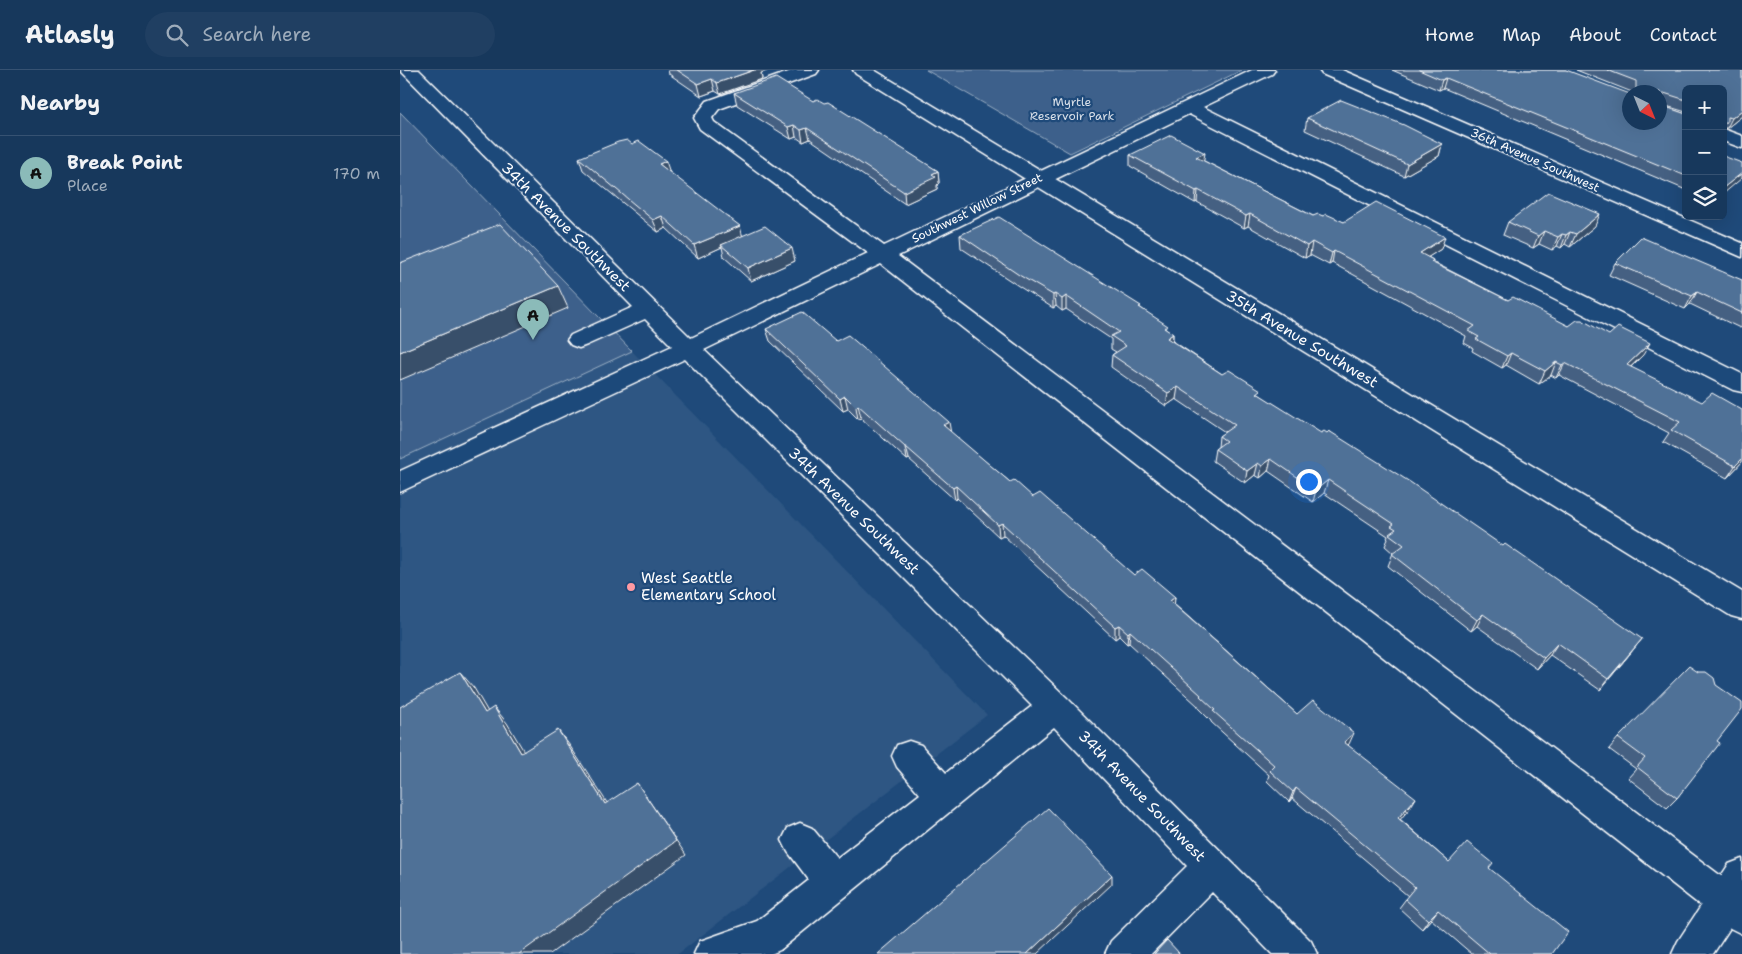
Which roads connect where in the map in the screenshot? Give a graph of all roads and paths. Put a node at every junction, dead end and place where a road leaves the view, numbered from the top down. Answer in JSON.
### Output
{"nodes":[{"id":1,"x":408,"y":70,"type":"edge"},
{"id":2,"x":810,"y":70,"type":"edge"},
{"id":3,"x":862,"y":70,"type":"edge"},
{"id":4,"x":1266,"y":70,"type":"edge"},
{"id":5,"x":1328,"y":70,"type":"edge"},
{"id":6,"x":1189,"y":107,"type":"junction"},
{"id":7,"x":1727,"y":136,"type":"edge"},
{"id":8,"x":1742,"y":142,"type":"edge"},
{"id":9,"x":1038,"y":178,"type":"junction"},
{"id":10,"x":1742,"y":251,"type":"edge"},
{"id":11,"x":882,"y":254,"type":"junction"},
{"id":12,"x":649,"y":309,"type":"junction"},
{"id":13,"x":579,"y":340,"type":"dead end"},
{"id":14,"x":689,"y":348,"type":"junction"},
{"id":15,"x":1742,"y":384,"type":"edge"},
{"id":16,"x":400,"y":482,"type":"edge"},
{"id":17,"x":1742,"y":608,"type":"edge"},
{"id":18,"x":1055,"y":707,"type":"junction"},
{"id":19,"x":909,"y":756,"type":"dead end"},
{"id":20,"x":944,"y":796,"type":"junction"},
{"id":21,"x":800,"y":840,"type":"dead end"},
{"id":22,"x":1212,"y":867,"type":"junction"},
{"id":23,"x":834,"y":883,"type":"junction"},
{"id":24,"x":1737,"y":898,"type":"edge"},
{"id":25,"x":713,"y":954,"type":"edge"},
{"id":26,"x":1124,"y":954,"type":"edge"},
{"id":27,"x":1298,"y":954,"type":"edge"},
{"id":28,"x":1691,"y":954,"type":"edge"}],
"edges":[{"from":1,"to":12,"type":"street","name":"34th Avenue Southwest"},
{"from":2,"to":11,"type":"street"},
{"from":3,"to":9,"type":"street","name":"35th Avenue Southwest"},
{"from":4,"to":6,"type":"street","name":"Southwest Willow Street"},
{"from":5,"to":10,"type":"street","name":"36th Avenue Southwest"},
{"from":6,"to":9,"type":"street","name":"Southwest Willow Street"},
{"from":6,"to":15,"type":"street"},
{"from":7,"to":8,"type":"street"},
{"from":9,"to":11,"type":"street","name":"Southwest Willow Street"},
{"from":9,"to":17,"type":"street","name":"35th Avenue Southwest"},
{"from":11,"to":14,"type":"street","name":"Southwest Willow Street"},
{"from":11,"to":24,"type":"street"},
{"from":12,"to":13,"type":"street"},
{"from":12,"to":14,"type":"street","name":"34th Avenue Southwest"},
{"from":14,"to":16,"type":"street","name":"Southwest Willow Street"},
{"from":14,"to":18,"type":"street","name":"34th Avenue Southwest"},
{"from":18,"to":20,"type":"street"},
{"from":18,"to":22,"type":"street","name":"34th Avenue Southwest"},
{"from":19,"to":20,"type":"street"},
{"from":20,"to":23,"type":"street"},
{"from":21,"to":23,"type":"street"},
{"from":22,"to":26,"type":"street"},
{"from":22,"to":27,"type":"street","name":"34th Avenue Southwest"},
{"from":23,"to":25,"type":"street"},
{"from":24,"to":28,"type":"street"}]}
